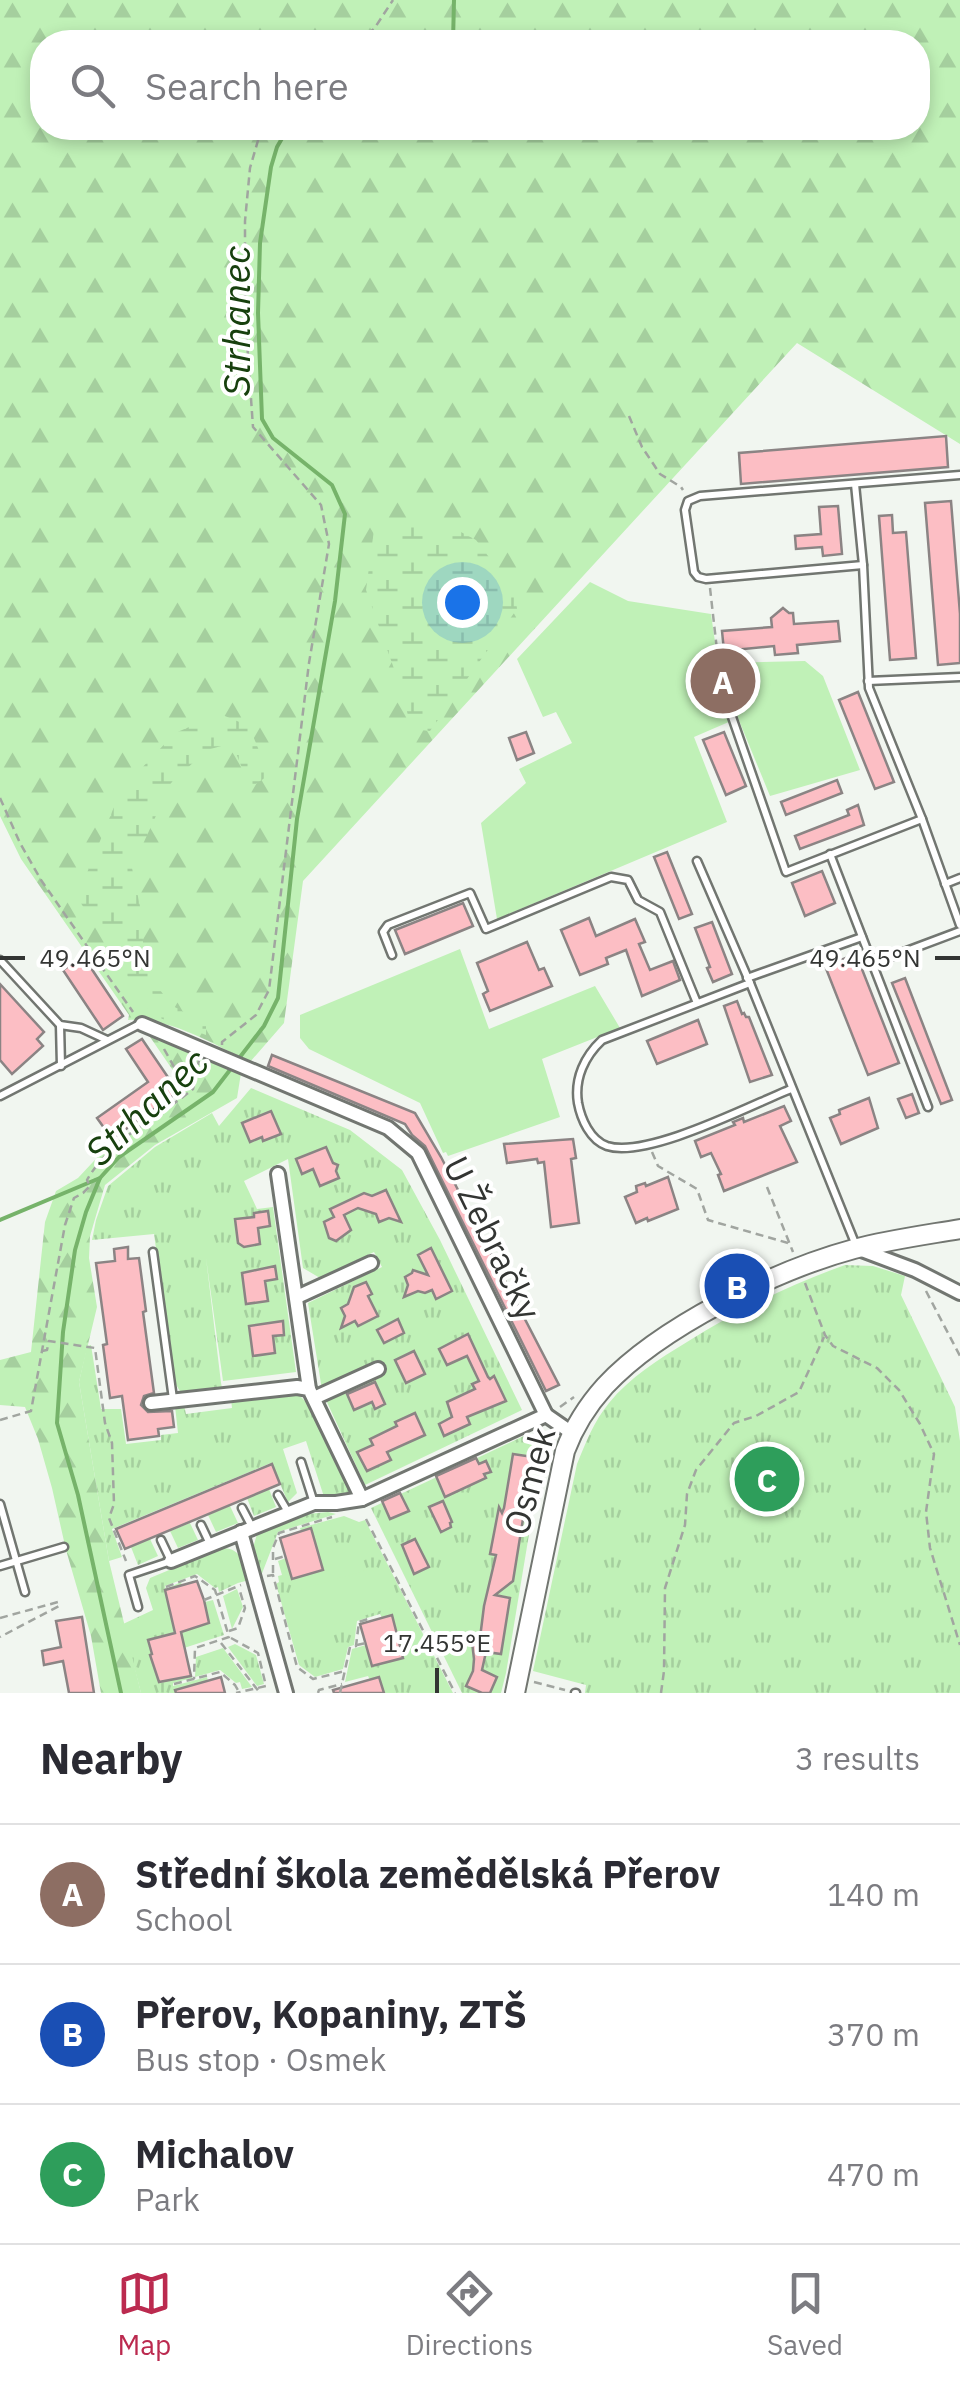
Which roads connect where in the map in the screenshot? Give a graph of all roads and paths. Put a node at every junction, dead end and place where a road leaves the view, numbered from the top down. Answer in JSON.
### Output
{"nodes":[{"id":1,"x":393,"y":0,"type":"edge"},
{"id":2,"x":372,"y":30,"type":"edge"},
{"id":3,"x":259,"y":140,"type":"edge"},
{"id":4,"x":630,"y":416,"type":"dead end"},
{"id":5,"x":960,"y":476,"type":"edge"},
{"id":6,"x":855,"y":484,"type":"junction"},
{"id":7,"x":688,"y":500,"type":"junction"},
{"id":8,"x":862,"y":565,"type":"junction"},
{"id":9,"x":709,"y":579,"type":"junction"},
{"id":10,"x":716,"y":671,"type":"joint"},
{"id":11,"x":960,"y":677,"type":"edge"},
{"id":12,"x":868,"y":681,"type":"junction"},
{"id":13,"x":0,"y":798,"type":"edge"},
{"id":14,"x":922,"y":819,"type":"junction"},
{"id":15,"x":830,"y":854,"type":"junction"},
{"id":16,"x":697,"y":861,"type":"dead end"},
{"id":17,"x":960,"y":878,"type":"edge"},
{"id":18,"x":945,"y":884,"type":"junction"},
{"id":19,"x":960,"y":928,"type":"edge"},
{"id":20,"x":862,"y":938,"type":"junction"},
{"id":21,"x":392,"y":955,"type":"dead end"},
{"id":22,"x":0,"y":960,"type":"edge"},
{"id":23,"x":872,"y":964,"type":"junction"},
{"id":24,"x":748,"y":980,"type":"junction"},
{"id":25,"x":697,"y":1003,"type":"junction"},
{"id":26,"x":142,"y":1024,"type":"junction"},
{"id":27,"x":60,"y":1025,"type":"junction"},
{"id":28,"x":107,"y":1040,"type":"junction"},
{"id":29,"x":161,"y":1042,"type":"dead end"},
{"id":30,"x":203,"y":1049,"type":"junction"},
{"id":31,"x":220,"y":1056,"type":"junction"},
{"id":32,"x":61,"y":1066,"type":"junction"},
{"id":33,"x":791,"y":1089,"type":"junction"},
{"id":34,"x":189,"y":1092,"type":"junction"},
{"id":35,"x":0,"y":1096,"type":"edge"},
{"id":36,"x":928,"y":1107,"type":"dead end"},
{"id":37,"x":650,"y":1146,"type":"junction"},
{"id":38,"x":278,"y":1174,"type":"dead end"},
{"id":39,"x":767,"y":1187,"type":"dead end"},
{"id":40,"x":960,"y":1228,"type":"edge"},
{"id":41,"x":790,"y":1243,"type":"junction"},
{"id":42,"x":857,"y":1248,"type":"junction"},
{"id":43,"x":153,"y":1252,"type":"dead end"},
{"id":44,"x":371,"y":1263,"type":"dead end"},
{"id":45,"x":798,"y":1267,"type":"junction"},
{"id":46,"x":915,"y":1270,"type":"junction"},
{"id":47,"x":960,"y":1293,"type":"edge"},
{"id":48,"x":296,"y":1297,"type":"junction"},
{"id":49,"x":825,"y":1335,"type":"junction"},
{"id":50,"x":44,"y":1351,"type":"junction"},
{"id":51,"x":960,"y":1356,"type":"edge"},
{"id":52,"x":378,"y":1369,"type":"dead end"},
{"id":53,"x":311,"y":1394,"type":"junction"},
{"id":54,"x":174,"y":1400,"type":"junction"},
{"id":55,"x":151,"y":1403,"type":"dead end"},
{"id":56,"x":546,"y":1415,"type":"junction"},
{"id":57,"x":0,"y":1420,"type":"edge"},
{"id":58,"x":572,"y":1433,"type":"junction"},
{"id":59,"x":301,"y":1462,"type":"dead end"},
{"id":60,"x":278,"y":1495,"type":"dead end"},
{"id":61,"x":362,"y":1500,"type":"junction"},
{"id":62,"x":314,"y":1503,"type":"junction"},
{"id":63,"x":0,"y":1504,"type":"edge"},
{"id":64,"x":242,"y":1508,"type":"dead end"},
{"id":65,"x":288,"y":1514,"type":"junction"},
{"id":66,"x":338,"y":1515,"type":"dead end"},
{"id":67,"x":366,"y":1519,"type":"dead end"},
{"id":68,"x":201,"y":1525,"type":"dead end"},
{"id":69,"x":247,"y":1530,"type":"junction"},
{"id":70,"x":162,"y":1540,"type":"dead end"},
{"id":71,"x":210,"y":1545,"type":"junction"},
{"id":72,"x":64,"y":1547,"type":"dead end"},
{"id":73,"x":285,"y":1556,"type":"dead end"},
{"id":74,"x":126,"y":1560,"type":"dead end"},
{"id":75,"x":170,"y":1560,"type":"junction"},
{"id":76,"x":273,"y":1560,"type":"junction"},
{"id":77,"x":16,"y":1562,"type":"junction"},
{"id":78,"x":0,"y":1566,"type":"edge"},
{"id":79,"x":273,"y":1575,"type":"junction"},
{"id":80,"x":254,"y":1580,"type":"junction"},
{"id":81,"x":238,"y":1585,"type":"junction"},
{"id":82,"x":166,"y":1586,"type":"dead end"},
{"id":83,"x":25,"y":1592,"type":"dead end"},
{"id":84,"x":216,"y":1596,"type":"junction"},
{"id":85,"x":204,"y":1600,"type":"dead end"},
{"id":86,"x":138,"y":1608,"type":"dead end"},
{"id":87,"x":0,"y":1618,"type":"edge"},
{"id":88,"x":368,"y":1619,"type":"dead end"},
{"id":89,"x":227,"y":1631,"type":"junction"},
{"id":90,"x":0,"y":1637,"type":"edge"},
{"id":91,"x":229,"y":1638,"type":"junction"},
{"id":92,"x":220,"y":1640,"type":"junction"},
{"id":93,"x":366,"y":1643,"type":"dead end"},
{"id":94,"x":960,"y":1645,"type":"edge"},
{"id":95,"x":356,"y":1646,"type":"junction"},
{"id":96,"x":195,"y":1648,"type":"junction"},
{"id":97,"x":186,"y":1651,"type":"dead end"},
{"id":98,"x":345,"y":1671,"type":"junction"},
{"id":99,"x":194,"y":1679,"type":"junction"},
{"id":100,"x":174,"y":1684,"type":"dead end"},
{"id":101,"x":342,"y":1684,"type":"junction"},
{"id":102,"x":517,"y":1685,"type":"edge"},
{"id":103,"x":256,"y":1688,"type":"junction"},
{"id":104,"x":238,"y":1693,"type":"edge"},
{"id":105,"x":260,"y":1693,"type":"edge"},
{"id":106,"x":286,"y":1693,"type":"edge"},
{"id":107,"x":318,"y":1693,"type":"edge"},
{"id":108,"x":340,"y":1693,"type":"edge"},
{"id":109,"x":455,"y":1693,"type":"edge"},
{"id":110,"x":576,"y":1693,"type":"edge"},
{"id":111,"x":661,"y":1693,"type":"edge"}],
"edges":[{"from":1,"to":2,"type":"path"},
{"from":3,"to":31,"type":"path"},
{"from":4,"to":7,"type":"path"},
{"from":5,"to":6,"type":"lane"},
{"from":6,"to":7,"type":"lane"},
{"from":6,"to":8,"type":"lane"},
{"from":7,"to":9,"type":"lane"},
{"from":8,"to":9,"type":"lane"},
{"from":8,"to":12,"type":"lane"},
{"from":9,"to":10,"type":"path"},
{"from":10,"to":15,"type":"lane"},
{"from":11,"to":12,"type":"lane"},
{"from":12,"to":14,"type":"lane"},
{"from":13,"to":26,"type":"path"},
{"from":14,"to":15,"type":"lane"},
{"from":14,"to":18,"type":"lane"},
{"from":15,"to":20,"type":"lane"},
{"from":16,"to":24,"type":"lane"},
{"from":17,"to":18,"type":"lane"},
{"from":18,"to":19,"type":"lane"},
{"from":19,"to":23,"type":"lane"},
{"from":20,"to":23,"type":"lane"},
{"from":20,"to":24,"type":"lane"},
{"from":21,"to":25,"type":"lane"},
{"from":22,"to":27,"type":"lane"},
{"from":23,"to":36,"type":"lane"},
{"from":24,"to":25,"type":"lane"},
{"from":24,"to":33,"type":"lane"},
{"from":25,"to":37,"type":"lane"},
{"from":26,"to":28,"type":"lane"},
{"from":26,"to":30,"type":"street","name":"U Žebračky"},
{"from":27,"to":28,"type":"lane"},
{"from":27,"to":32,"type":"lane"},
{"from":28,"to":32,"type":"lane"},
{"from":29,"to":34,"type":"path"},
{"from":30,"to":31,"type":"street","name":"U Žebračky"},
{"from":30,"to":34,"type":"path"},
{"from":31,"to":56,"type":"street","name":"U Žebračky"},
{"from":32,"to":35,"type":"lane"},
{"from":33,"to":37,"type":"lane"},
{"from":33,"to":42,"type":"lane"},
{"from":34,"to":50,"type":"path"},
{"from":37,"to":41,"type":"path"},
{"from":38,"to":48,"type":"street"},
{"from":39,"to":41,"type":"path"},
{"from":40,"to":42,"type":"street","name":"Osmek"},
{"from":41,"to":45,"type":"path"},
{"from":42,"to":45,"type":"street","name":"Osmek"},
{"from":42,"to":46,"type":"street"},
{"from":43,"to":54,"type":"lane"},
{"from":44,"to":48,"type":"street"},
{"from":45,"to":49,"type":"path"},
{"from":45,"to":58,"type":"street","name":"Osmek"},
{"from":46,"to":47,"type":"street"},
{"from":46,"to":51,"type":"path"},
{"from":48,"to":53,"type":"street"},
{"from":49,"to":94,"type":"path"},
{"from":49,"to":111,"type":"path"},
{"from":50,"to":57,"type":"path"},
{"from":50,"to":74,"type":"path"},
{"from":52,"to":53,"type":"street"},
{"from":53,"to":54,"type":"street"},
{"from":53,"to":61,"type":"street"},
{"from":54,"to":55,"type":"street"},
{"from":56,"to":58,"type":"street","name":"U Žebračky"},
{"from":56,"to":61,"type":"street"},
{"from":58,"to":102,"type":"street","name":"Osmek"},
{"from":59,"to":62,"type":"lane"},
{"from":60,"to":65,"type":"lane"},
{"from":61,"to":62,"type":"street"},
{"from":62,"to":65,"type":"street"},
{"from":63,"to":77,"type":"lane"},
{"from":64,"to":69,"type":"lane"},
{"from":65,"to":69,"type":"street"},
{"from":66,"to":76,"type":"path"},
{"from":67,"to":109,"type":"path"},
{"from":68,"to":71,"type":"lane"},
{"from":69,"to":71,"type":"street"},
{"from":69,"to":80,"type":"street"},
{"from":70,"to":75,"type":"lane"},
{"from":71,"to":75,"type":"street"},
{"from":72,"to":77,"type":"lane"},
{"from":73,"to":76,"type":"path"},
{"from":75,"to":86,"type":"lane"},
{"from":76,"to":79,"type":"path"},
{"from":77,"to":78,"type":"lane"},
{"from":77,"to":83,"type":"lane"},
{"from":79,"to":80,"type":"path"},
{"from":79,"to":98,"type":"path"},
{"from":80,"to":81,"type":"path"},
{"from":80,"to":106,"type":"street"},
{"from":81,"to":84,"type":"path"},
{"from":81,"to":89,"type":"path"},
{"from":82,"to":84,"type":"path"},
{"from":84,"to":85,"type":"path"},
{"from":84,"to":89,"type":"path"},
{"from":87,"to":90,"type":"path"},
{"from":88,"to":95,"type":"path"},
{"from":89,"to":91,"type":"path"},
{"from":91,"to":92,"type":"path"},
{"from":91,"to":103,"type":"path"},
{"from":92,"to":96,"type":"path"},
{"from":92,"to":103,"type":"path"},
{"from":93,"to":95,"type":"path"},
{"from":95,"to":98,"type":"path"},
{"from":96,"to":97,"type":"path"},
{"from":96,"to":99,"type":"path"},
{"from":98,"to":101,"type":"path"},
{"from":99,"to":100,"type":"path"},
{"from":99,"to":104,"type":"path"},
{"from":101,"to":107,"type":"path"},
{"from":101,"to":108,"type":"path"},
{"from":102,"to":110,"type":"path"},
{"from":103,"to":104,"type":"path"},
{"from":103,"to":105,"type":"path"}]}
